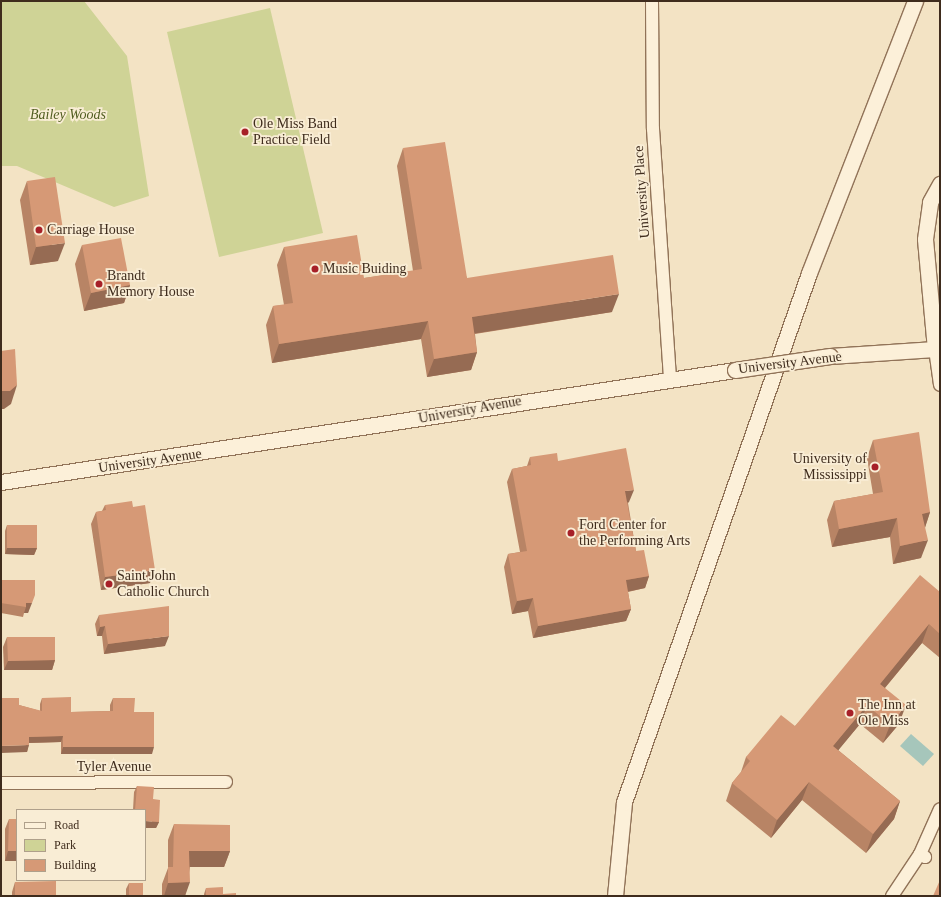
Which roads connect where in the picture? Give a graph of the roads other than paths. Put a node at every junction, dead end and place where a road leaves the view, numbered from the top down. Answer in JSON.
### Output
{"nodes":[{"id":1,"x":652,"y":1,"type":"edge"},
{"id":2,"x":915,"y":1,"type":"edge"},
{"id":3,"x":940,"y":184,"type":"edge"},
{"id":4,"x":938,"y":349,"type":"edge"},
{"id":5,"x":670,"y":380,"type":"junction"},
{"id":6,"x":940,"y":385,"type":"edge"},
{"id":7,"x":1,"y":482,"type":"edge"},
{"id":8,"x":226,"y":782,"type":"dead end"},
{"id":9,"x":1,"y":783,"type":"edge"},
{"id":10,"x":940,"y":809,"type":"edge"},
{"id":11,"x":615,"y":896,"type":"edge"},
{"id":12,"x":892,"y":896,"type":"edge"}],
"edges":[{"from":1,"to":5,"type":"street","name":"University Place"},
{"from":2,"to":11,"type":"street"},
{"from":3,"to":4,"type":"street"},
{"from":4,"to":5,"type":"street","name":"University Avenue","bridge":true},
{"from":4,"to":6,"type":"street"},
{"from":5,"to":7,"type":"street","name":"University Avenue"},
{"from":8,"to":9,"type":"street","name":"Tyler Avenue"},
{"from":10,"to":12,"type":"street"}]}
